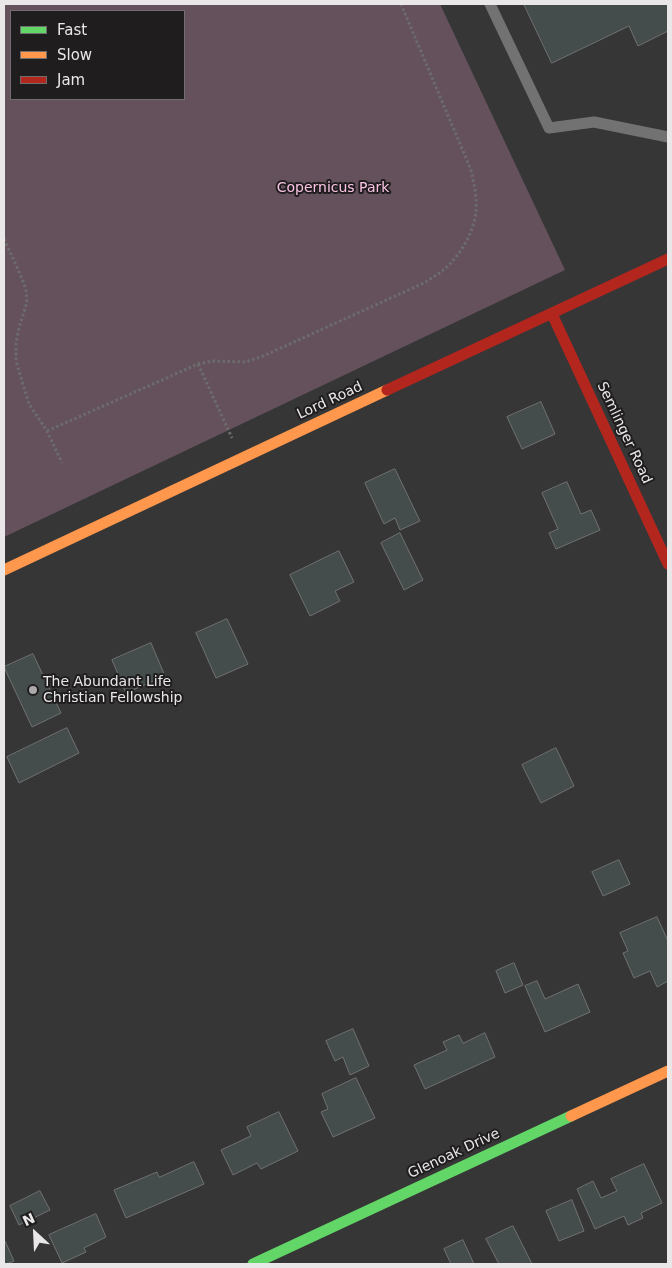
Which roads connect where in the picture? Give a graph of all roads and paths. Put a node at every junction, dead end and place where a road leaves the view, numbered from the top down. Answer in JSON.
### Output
{"nodes":[{"id":1,"x":401,"y":4,"type":"edge"},
{"id":2,"x":490,"y":4,"type":"edge"},
{"id":3,"x":668,"y":137,"type":"edge"},
{"id":4,"x":4,"y":239,"type":"edge"},
{"id":5,"x":668,"y":259,"type":"edge"},
{"id":6,"x":552,"y":314,"type":"junction"},
{"id":7,"x":198,"y":364,"type":"junction"},
{"id":8,"x":47,"y":431,"type":"junction"},
{"id":9,"x":242,"y":459,"type":"junction"},
{"id":10,"x":62,"y":463,"type":"dead end"},
{"id":11,"x":668,"y":564,"type":"edge"},
{"id":12,"x":4,"y":570,"type":"edge"},
{"id":13,"x":668,"y":1071,"type":"edge"},
{"id":14,"x":253,"y":1264,"type":"edge"}],
"edges":[{"from":1,"to":7,"type":"path"},
{"from":2,"to":3,"type":"lane"},
{"from":4,"to":8,"type":"path"},
{"from":5,"to":6,"type":"street","name":"Lord Road"},
{"from":6,"to":9,"type":"street","name":"Lord Road"},
{"from":6,"to":11,"type":"street","name":"Semlinger Road"},
{"from":7,"to":8,"type":"path"},
{"from":7,"to":9,"type":"path"},
{"from":8,"to":10,"type":"path"},
{"from":9,"to":12,"type":"street","name":"Lord Road"},
{"from":13,"to":14,"type":"street","name":"Glenoak Drive"}]}
